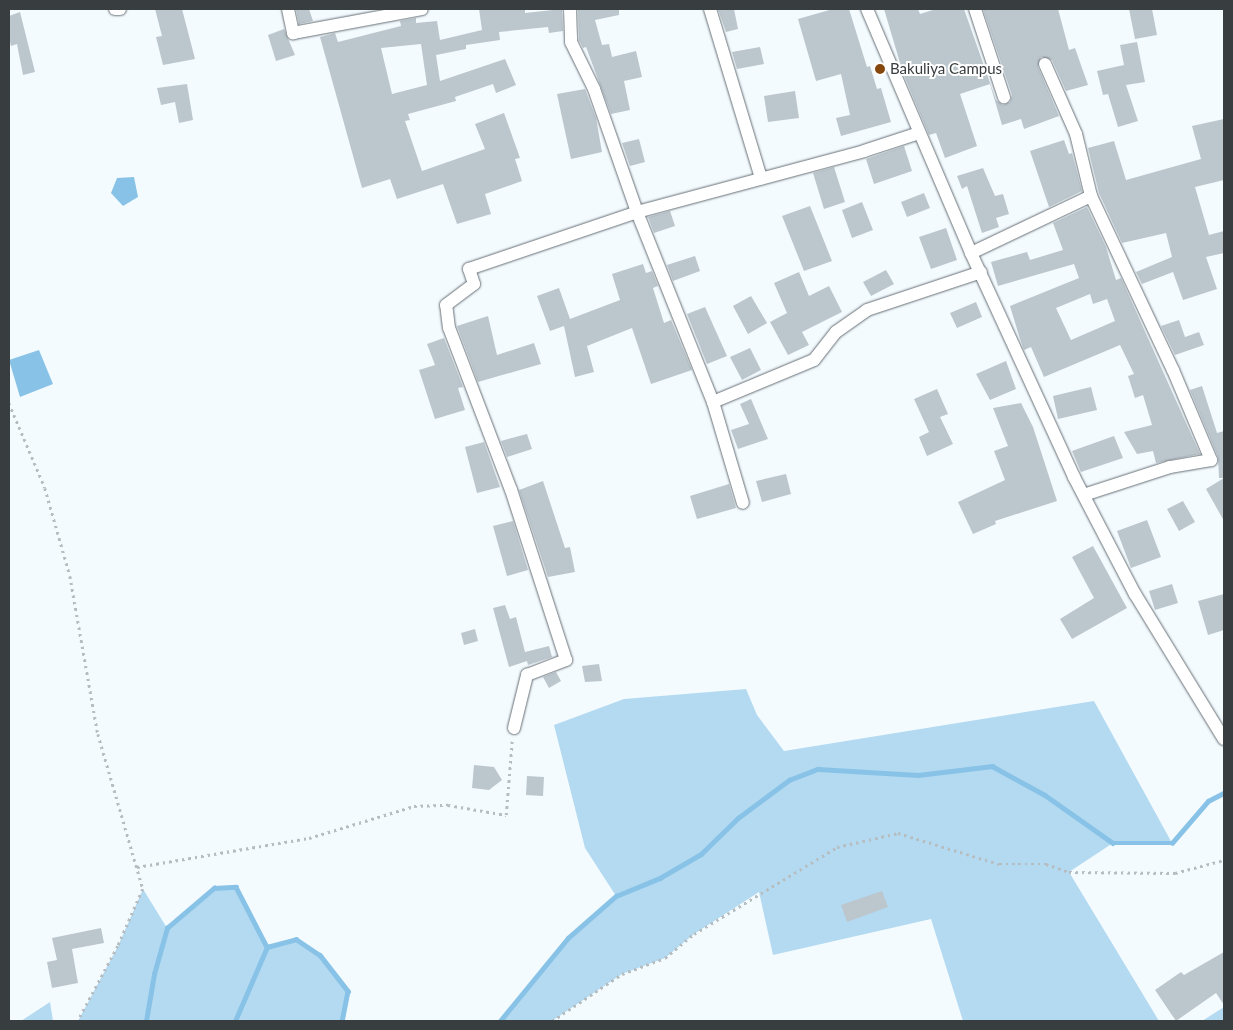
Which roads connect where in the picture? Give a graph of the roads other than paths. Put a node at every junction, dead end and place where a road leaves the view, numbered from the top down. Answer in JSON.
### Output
{"nodes":[{"id":1,"x":115,"y":9,"type":"edge"},
{"id":2,"x":120,"y":9,"type":"edge"},
{"id":3,"x":288,"y":9,"type":"edge"},
{"id":4,"x":422,"y":9,"type":"edge"},
{"id":5,"x":570,"y":9,"type":"edge"},
{"id":6,"x":710,"y":9,"type":"edge"},
{"id":7,"x":867,"y":9,"type":"edge"},
{"id":8,"x":975,"y":9,"type":"edge"},
{"id":9,"x":1045,"y":64,"type":"dead end"},
{"id":10,"x":1004,"y":97,"type":"dead end"},
{"id":11,"x":919,"y":133,"type":"junction"},
{"id":12,"x":761,"y":178,"type":"junction"},
{"id":13,"x":1091,"y":196,"type":"junction"},
{"id":14,"x":638,"y":212,"type":"junction"},
{"id":15,"x":971,"y":253,"type":"junction"},
{"id":16,"x":981,"y":272,"type":"junction"},
{"id":17,"x":713,"y":402,"type":"junction"},
{"id":18,"x":1084,"y":495,"type":"junction"},
{"id":19,"x":743,"y":503,"type":"dead end"},
{"id":20,"x":514,"y":728,"type":"road end"},
{"id":21,"x":1224,"y":739,"type":"edge"}],
"edges":[{"from":1,"to":2,"type":"street"},
{"from":3,"to":4,"type":"street"},
{"from":5,"to":14,"type":"street"},
{"from":6,"to":12,"type":"street"},
{"from":7,"to":11,"type":"street"},
{"from":8,"to":10,"type":"street"},
{"from":9,"to":13,"type":"street"},
{"from":11,"to":12,"type":"street"},
{"from":11,"to":15,"type":"street"},
{"from":12,"to":14,"type":"street"},
{"from":13,"to":15,"type":"street"},
{"from":13,"to":18,"type":"street"},
{"from":14,"to":17,"type":"street"},
{"from":14,"to":20,"type":"street"},
{"from":15,"to":16,"type":"street"},
{"from":16,"to":17,"type":"street"},
{"from":16,"to":18,"type":"street"},
{"from":17,"to":19,"type":"street"},
{"from":18,"to":21,"type":"street"}]}
